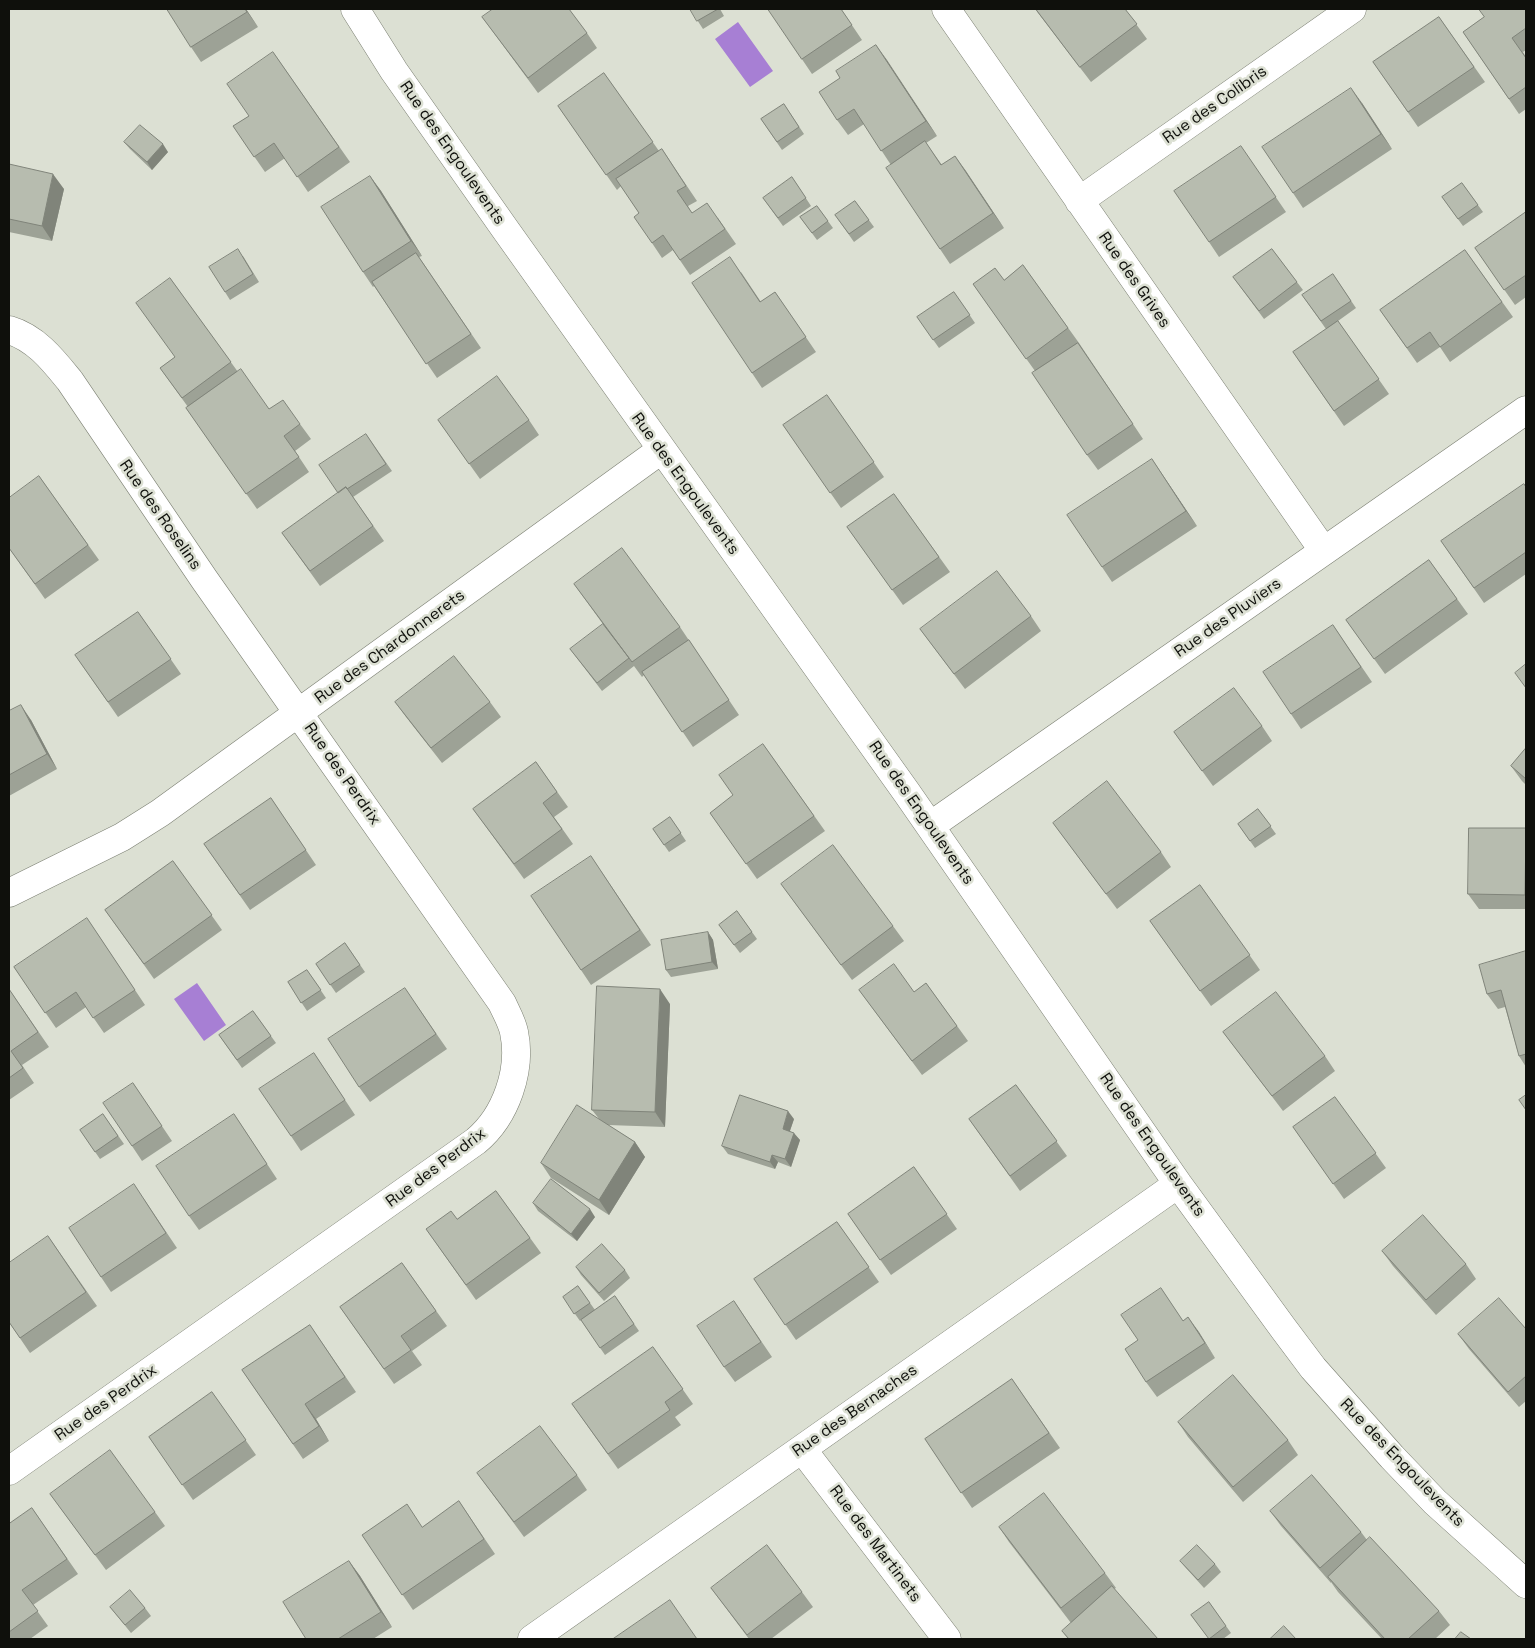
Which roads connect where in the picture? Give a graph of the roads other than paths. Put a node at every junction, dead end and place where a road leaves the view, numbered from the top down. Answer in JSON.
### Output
{"nodes":[{"id":1,"x":355,"y":9,"type":"edge"},
{"id":2,"x":946,"y":9,"type":"edge"},
{"id":3,"x":1352,"y":9,"type":"edge"},
{"id":4,"x":1079,"y":201,"type":"junction"},
{"id":5,"x":9,"y":330,"type":"edge"},
{"id":6,"x":1526,"y":410,"type":"edge"},
{"id":7,"x":661,"y":450,"type":"junction"},
{"id":8,"x":1324,"y":550,"type":"junction"},
{"id":9,"x":299,"y":713,"type":"junction"},
{"id":10,"x":930,"y":826,"type":"junction"},
{"id":11,"x":9,"y":893,"type":"edge"},
{"id":12,"x":1178,"y":1184,"type":"junction"},
{"id":13,"x":802,"y":1449,"type":"junction"},
{"id":14,"x":9,"y":1471,"type":"edge"},
{"id":15,"x":1526,"y":1584,"type":"edge"},
{"id":16,"x":532,"y":1639,"type":"edge"},
{"id":17,"x":947,"y":1639,"type":"edge"}],
"edges":[{"from":1,"to":7,"type":"street","name":"Rue des Engoulevents"},
{"from":2,"to":4,"type":"street","name":"Rue des Grives"},
{"from":3,"to":4,"type":"street","name":"Rue des Colibris"},
{"from":4,"to":8,"type":"street","name":"Rue des Grives"},
{"from":5,"to":9,"type":"street","name":"Rue des Roselins"},
{"from":6,"to":8,"type":"street","name":"Rue des Pluviers"},
{"from":7,"to":9,"type":"street","name":"Rue des Chardonnerets"},
{"from":7,"to":10,"type":"street","name":"Rue des Engoulevents"},
{"from":8,"to":10,"type":"street","name":"Rue des Pluviers"},
{"from":9,"to":11,"type":"street","name":"Rue des Chardonnerets"},
{"from":9,"to":14,"type":"street","name":"Rue des Perdrix"},
{"from":10,"to":12,"type":"street","name":"Rue des Engoulevents"},
{"from":12,"to":13,"type":"street","name":"Rue des Bernaches"},
{"from":12,"to":15,"type":"street","name":"Rue des Engoulevents"},
{"from":13,"to":16,"type":"street","name":"Rue des Bernaches"},
{"from":13,"to":17,"type":"street","name":"Rue des Martinets"}]}
